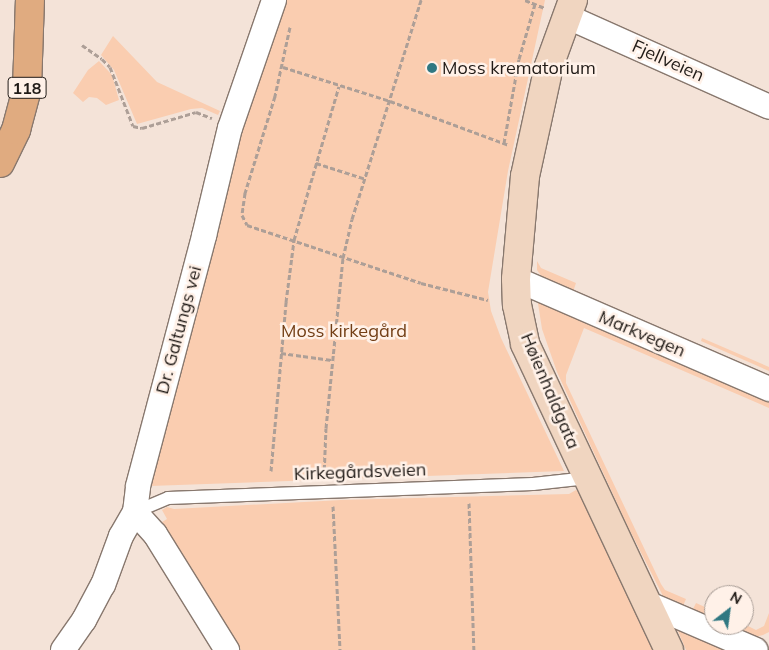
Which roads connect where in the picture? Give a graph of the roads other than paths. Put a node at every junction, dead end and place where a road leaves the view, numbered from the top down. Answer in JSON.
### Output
{"nodes":[{"id":1,"x":30,"y":0,"type":"edge"},
{"id":2,"x":274,"y":0,"type":"edge"},
{"id":3,"x":570,"y":8,"type":"edge"},
{"id":4,"x":769,"y":107,"type":"edge"},
{"id":5,"x":0,"y":164,"type":"edge"},
{"id":6,"x":516,"y":279,"type":"junction"},
{"id":7,"x":769,"y":389,"type":"edge"},
{"id":8,"x":588,"y":478,"type":"junction"},
{"id":9,"x":135,"y":512,"type":"junction"},
{"id":10,"x":649,"y":604,"type":"junction"},
{"id":11,"x":63,"y":650,"type":"edge"},
{"id":12,"x":227,"y":650,"type":"edge"},
{"id":13,"x":669,"y":650,"type":"edge"},
{"id":14,"x":756,"y":650,"type":"edge"}],
"edges":[{"from":1,"to":5,"type":"main road","number":"118"},
{"from":2,"to":9,"type":"street","name":"Dr. Galtungs vei"},
{"from":3,"to":4,"type":"street","name":"Fjellveien"},
{"from":3,"to":6,"type":"street","name":"Høienhaldgata"},
{"from":6,"to":7,"type":"street","name":"Markvegen"},
{"from":6,"to":8,"type":"street","name":"Høienhaldgata"},
{"from":8,"to":9,"type":"lane","name":"Kirkegårdsveien"},
{"from":8,"to":10,"type":"street","name":"Høienhaldgata"},
{"from":9,"to":11,"type":"street","name":"Dr. Galtungs vei"},
{"from":9,"to":12,"type":"street"},
{"from":10,"to":13,"type":"street","name":"Høienhaldgata"},
{"from":10,"to":14,"type":"street"}]}
